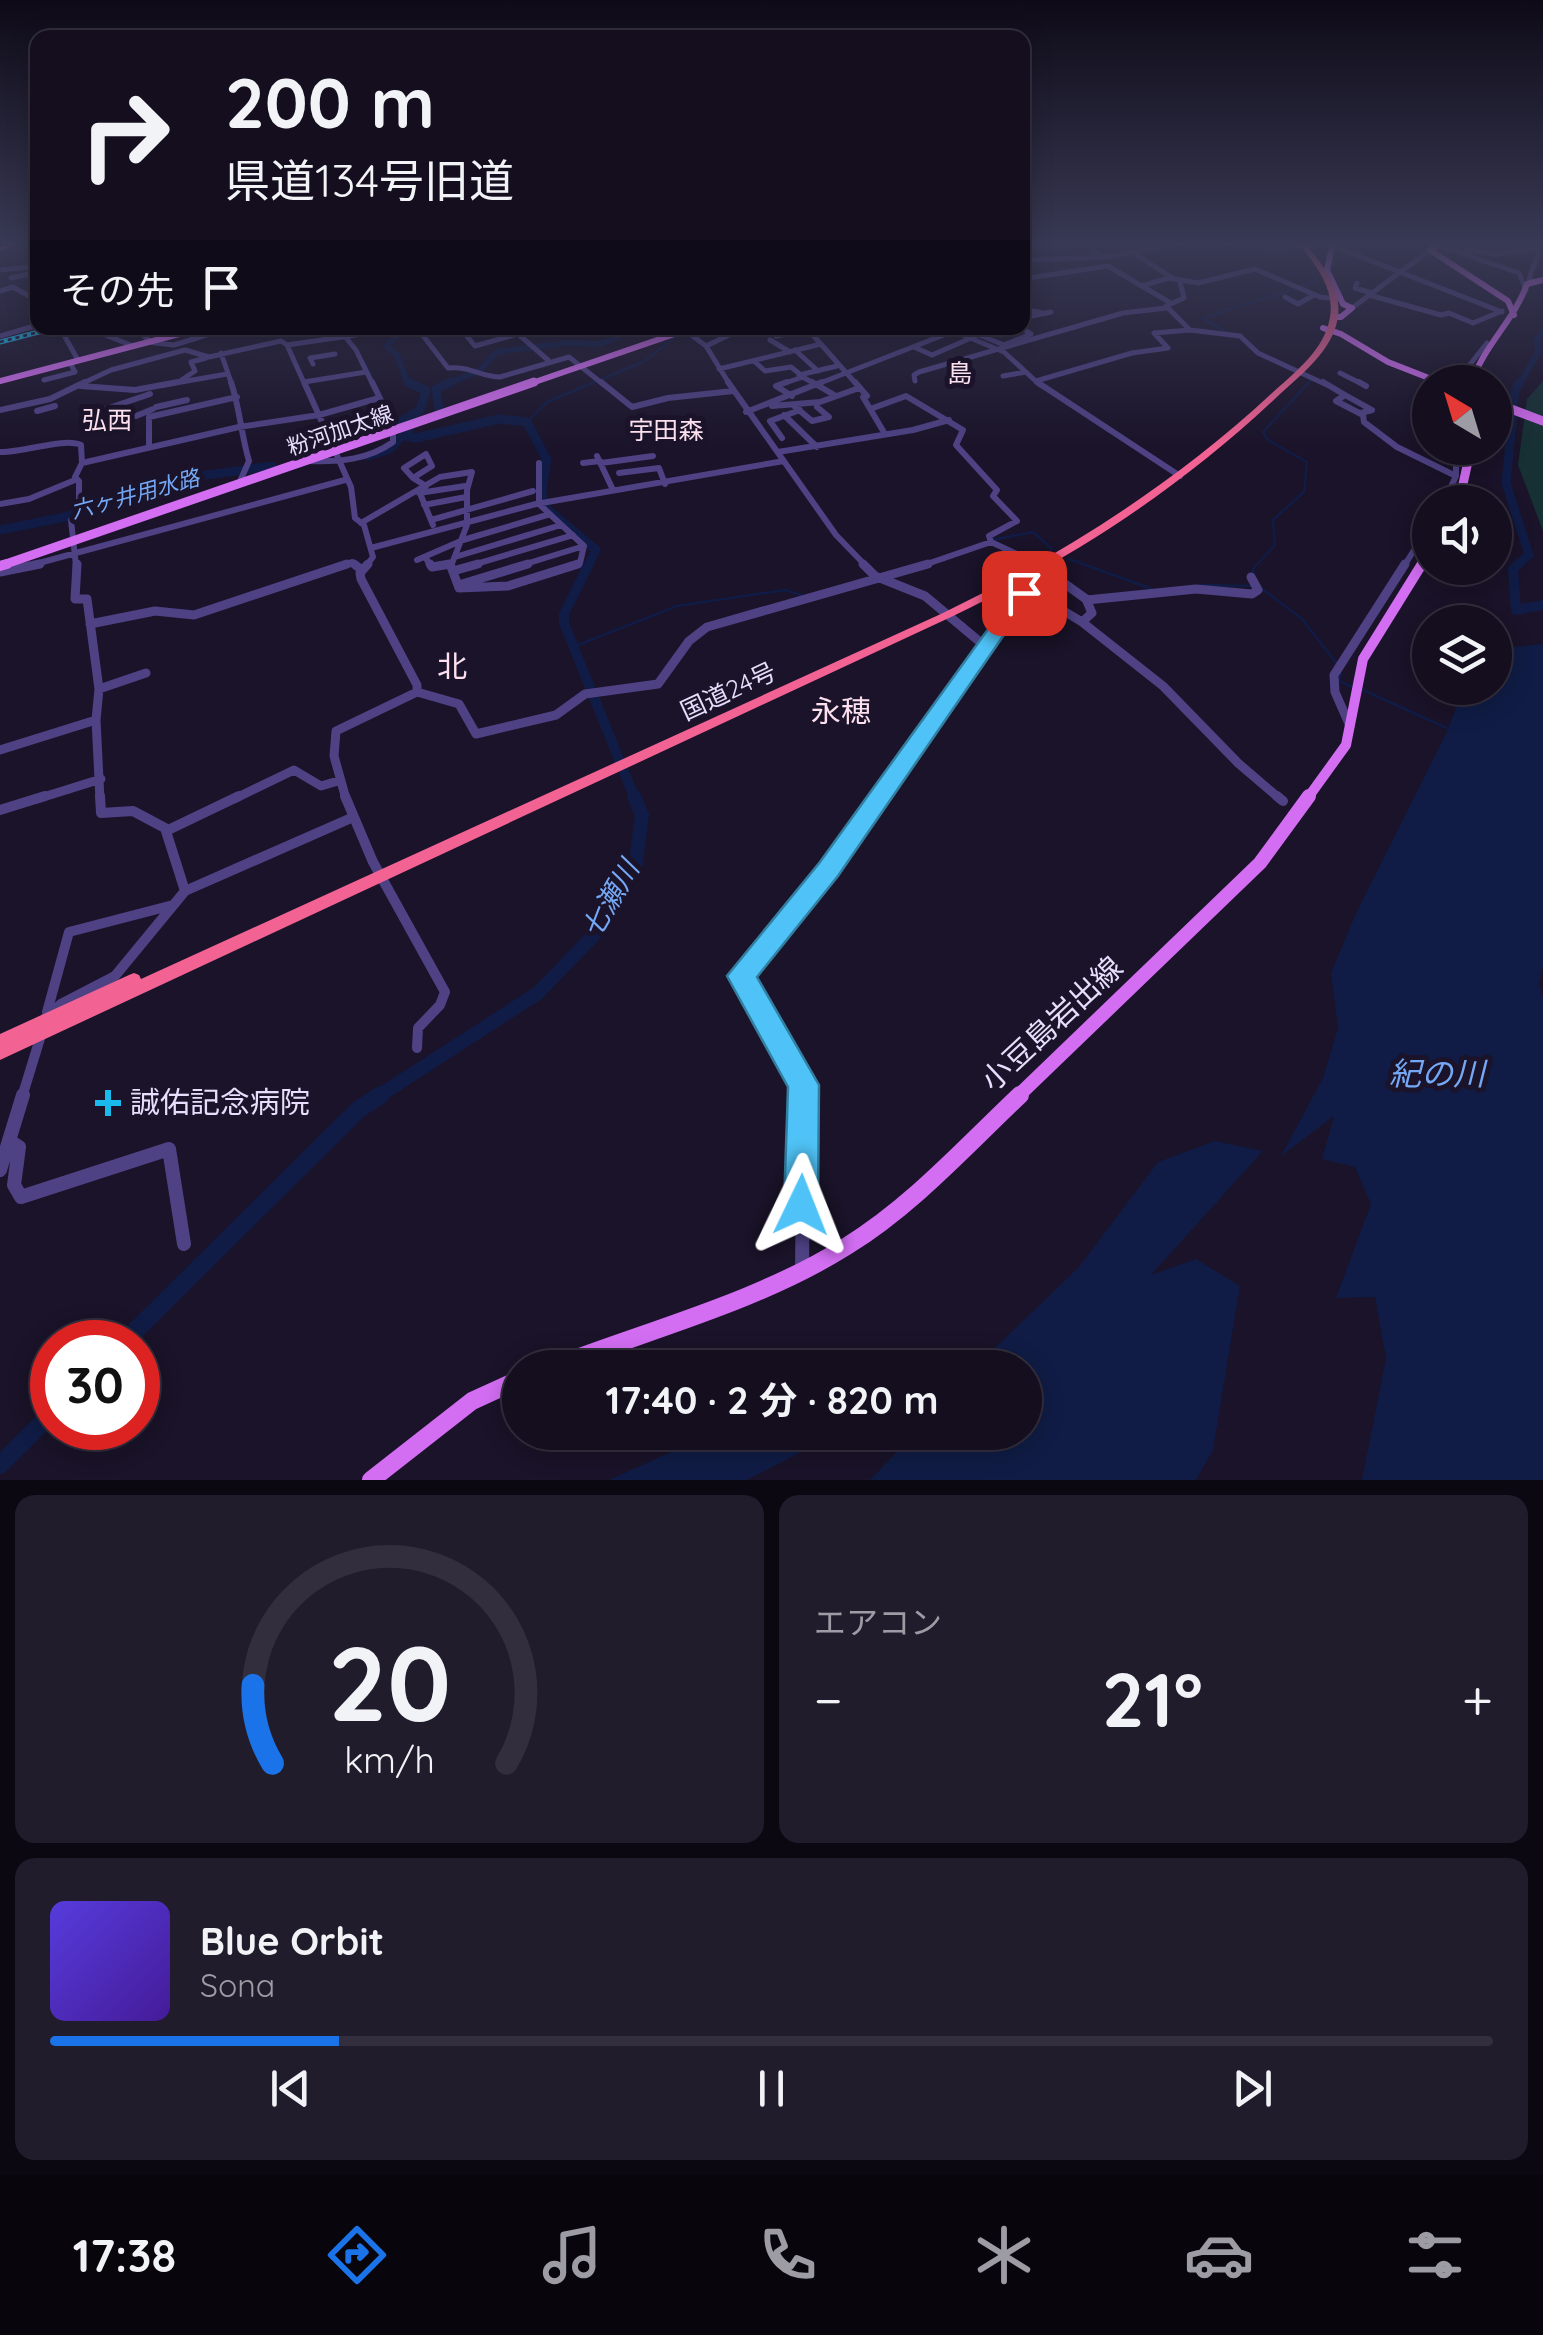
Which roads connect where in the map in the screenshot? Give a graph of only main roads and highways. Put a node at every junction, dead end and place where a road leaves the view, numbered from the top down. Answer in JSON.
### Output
{"nodes":[{"id":1,"x":1328,"y":312,"type":"edge"},
{"id":2,"x":1333,"y":312,"type":"edge"},
{"id":3,"x":1347,"y":312,"type":"edge"},
{"id":4,"x":1513,"y":312,"type":"edge"},
{"id":5,"x":1515,"y":312,"type":"edge"},
{"id":6,"x":1514,"y":315,"type":"junction"},
{"id":7,"x":1334,"y":316,"type":"junction"},
{"id":8,"x":1326,"y":329,"type":"junction"},
{"id":9,"x":175,"y":335,"type":"edge"},
{"id":10,"x":665,"y":335,"type":"edge"},
{"id":11,"x":1476,"y":365,"type":"edge"},
{"id":12,"x":1412,"y":372,"type":"edge"},
{"id":13,"x":0,"y":381,"type":"edge"},
{"id":14,"x":1512,"y":410,"type":"edge"},
{"id":15,"x":1543,"y":421,"type":"edge"},
{"id":16,"x":333,"y":449,"type":"junction"},
{"id":17,"x":241,"y":477,"type":"junction"},
{"id":18,"x":0,"y":567,"type":"edge"},
{"id":19,"x":1412,"y":581,"type":"edge"},
{"id":20,"x":44,"y":1023,"type":"junction"},
{"id":21,"x":0,"y":1042,"type":"edge"},
{"id":22,"x":0,"y":1052,"type":"edge"},
{"id":23,"x":599,"y":1350,"type":"edge"},
{"id":24,"x":502,"y":1388,"type":"edge"},
{"id":25,"x":371,"y":1480,"type":"edge"}],
"edges":[{"from":1,"to":8,"type":"highway","name":"国道24号"},
{"from":2,"to":7,"type":"highway","name":"国道24号"},
{"from":3,"to":7,"type":"main road"},
{"from":4,"to":6,"type":"main road"},
{"from":5,"to":6,"type":"main road"},
{"from":6,"to":11,"type":"main road"},
{"from":7,"to":8,"type":"highway","name":"国道24号"},
{"from":8,"to":12,"type":"main road"},
{"from":8,"to":20,"type":"highway","name":"国道24号"},
{"from":9,"to":13,"type":"main road"},
{"from":10,"to":16,"type":"main road","name":"粉河加太線"},
{"from":14,"to":15,"type":"main road"},
{"from":16,"to":17,"type":"main road","name":"粉河加太線"},
{"from":16,"to":17,"type":"main road","name":"粉河加太線"},
{"from":17,"to":18,"type":"main road","name":"粉河加太線"},
{"from":19,"to":23,"type":"main road","name":"小豆島岩出線"},
{"from":20,"to":21,"type":"highway","name":"国道24号"},
{"from":20,"to":22,"type":"highway","name":"国道24号"},
{"from":24,"to":25,"type":"main road"}]}
